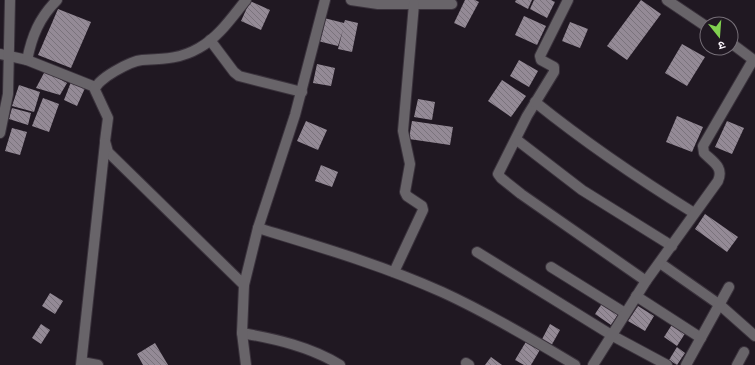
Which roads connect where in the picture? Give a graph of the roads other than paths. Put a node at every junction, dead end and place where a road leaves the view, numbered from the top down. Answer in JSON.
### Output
{"nodes":[{"id":1,"x":10,"y":0,"type":"edge"},
{"id":2,"x":57,"y":0,"type":"edge"},
{"id":3,"x":246,"y":0,"type":"edge"},
{"id":4,"x":325,"y":0,"type":"edge"},
{"id":5,"x":351,"y":0,"type":"edge"},
{"id":6,"x":568,"y":0,"type":"edge"},
{"id":7,"x":667,"y":0,"type":"edge"},
{"id":8,"x":414,"y":4,"type":"junction"},
{"id":9,"x":452,"y":4,"type":"dead end"},
{"id":10,"x":699,"y":21,"type":"edge"},
{"id":11,"x":210,"y":40,"type":"junction"},
{"id":12,"x":739,"y":50,"type":"edge"},
{"id":13,"x":5,"y":55,"type":"edge"},
{"id":14,"x":27,"y":60,"type":"junction"},
{"id":15,"x":754,"y":61,"type":"edge"},
{"id":16,"x":95,"y":87,"type":"junction"},
{"id":17,"x":302,"y":92,"type":"junction"},
{"id":18,"x":535,"y":102,"type":"junction"},
{"id":19,"x":0,"y":133,"type":"edge"},
{"id":20,"x":517,"y":140,"type":"junction"},
{"id":21,"x":105,"y":141,"type":"junction"},
{"id":22,"x":694,"y":213,"type":"junction"},
{"id":23,"x":258,"y":228,"type":"junction"},
{"id":24,"x":672,"y":246,"type":"junction"},
{"id":25,"x":477,"y":252,"type":"dead end"},
{"id":26,"x":660,"y":264,"type":"junction"},
{"id":27,"x":551,"y":267,"type":"dead end"},
{"id":28,"x":394,"y":272,"type":"junction"},
{"id":29,"x":646,"y":281,"type":"junction"},
{"id":30,"x":244,"y":285,"type":"junction"},
{"id":31,"x":729,"y":287,"type":"dead end"},
{"id":32,"x":636,"y":296,"type":"junction"},
{"id":33,"x":720,"y":305,"type":"junction"},
{"id":34,"x":625,"y":313,"type":"junction"},
{"id":35,"x":242,"y":333,"type":"junction"},
{"id":36,"x":613,"y":336,"type":"junction"},
{"id":37,"x":755,"y":336,"type":"edge"},
{"id":38,"x":701,"y":338,"type":"junction"},
{"id":39,"x":744,"y":352,"type":"dead end"},
{"id":40,"x":82,"y":363,"type":"edge"},
{"id":41,"x":98,"y":365,"type":"edge"},
{"id":42,"x":246,"y":365,"type":"edge"},
{"id":43,"x":340,"y":365,"type":"edge"},
{"id":44,"x":575,"y":365,"type":"edge"},
{"id":45,"x":593,"y":365,"type":"edge"},
{"id":46,"x":667,"y":365,"type":"edge"},
{"id":47,"x":686,"y":365,"type":"edge"},
{"id":48,"x":737,"y":365,"type":"edge"}],
"edges":[{"from":1,"to":13,"type":"street"},
{"from":2,"to":14,"type":"street"},
{"from":3,"to":11,"type":"street"},
{"from":4,"to":17,"type":"street"},
{"from":5,"to":8,"type":"street"},
{"from":6,"to":18,"type":"street"},
{"from":7,"to":10,"type":"street"},
{"from":8,"to":9,"type":"street"},
{"from":8,"to":28,"type":"street"},
{"from":11,"to":16,"type":"street"},
{"from":11,"to":17,"type":"street"},
{"from":12,"to":15,"type":"street"},
{"from":13,"to":14,"type":"street"},
{"from":13,"to":19,"type":"street"},
{"from":14,"to":16,"type":"street"},
{"from":15,"to":22,"type":"street"},
{"from":16,"to":21,"type":"street"},
{"from":17,"to":23,"type":"street"},
{"from":18,"to":20,"type":"street"},
{"from":18,"to":22,"type":"street"},
{"from":20,"to":24,"type":"street"},
{"from":20,"to":29,"type":"street"},
{"from":21,"to":30,"type":"street"},
{"from":21,"to":40,"type":"street"},
{"from":22,"to":24,"type":"street"},
{"from":23,"to":28,"type":"street"},
{"from":23,"to":30,"type":"street"},
{"from":24,"to":26,"type":"street"},
{"from":25,"to":36,"type":"street"},
{"from":26,"to":29,"type":"street"},
{"from":26,"to":33,"type":"street"},
{"from":27,"to":34,"type":"street"},
{"from":28,"to":44,"type":"street"},
{"from":29,"to":32,"type":"street"},
{"from":30,"to":35,"type":"street"},
{"from":31,"to":33,"type":"street"},
{"from":32,"to":34,"type":"street"},
{"from":32,"to":38,"type":"street"},
{"from":33,"to":37,"type":"street"},
{"from":33,"to":38,"type":"street"},
{"from":34,"to":36,"type":"street"},
{"from":35,"to":42,"type":"street"},
{"from":35,"to":43,"type":"street"},
{"from":36,"to":45,"type":"street"},
{"from":36,"to":46,"type":"street"},
{"from":38,"to":47,"type":"street"},
{"from":39,"to":48,"type":"street"},
{"from":40,"to":41,"type":"street"}]}
